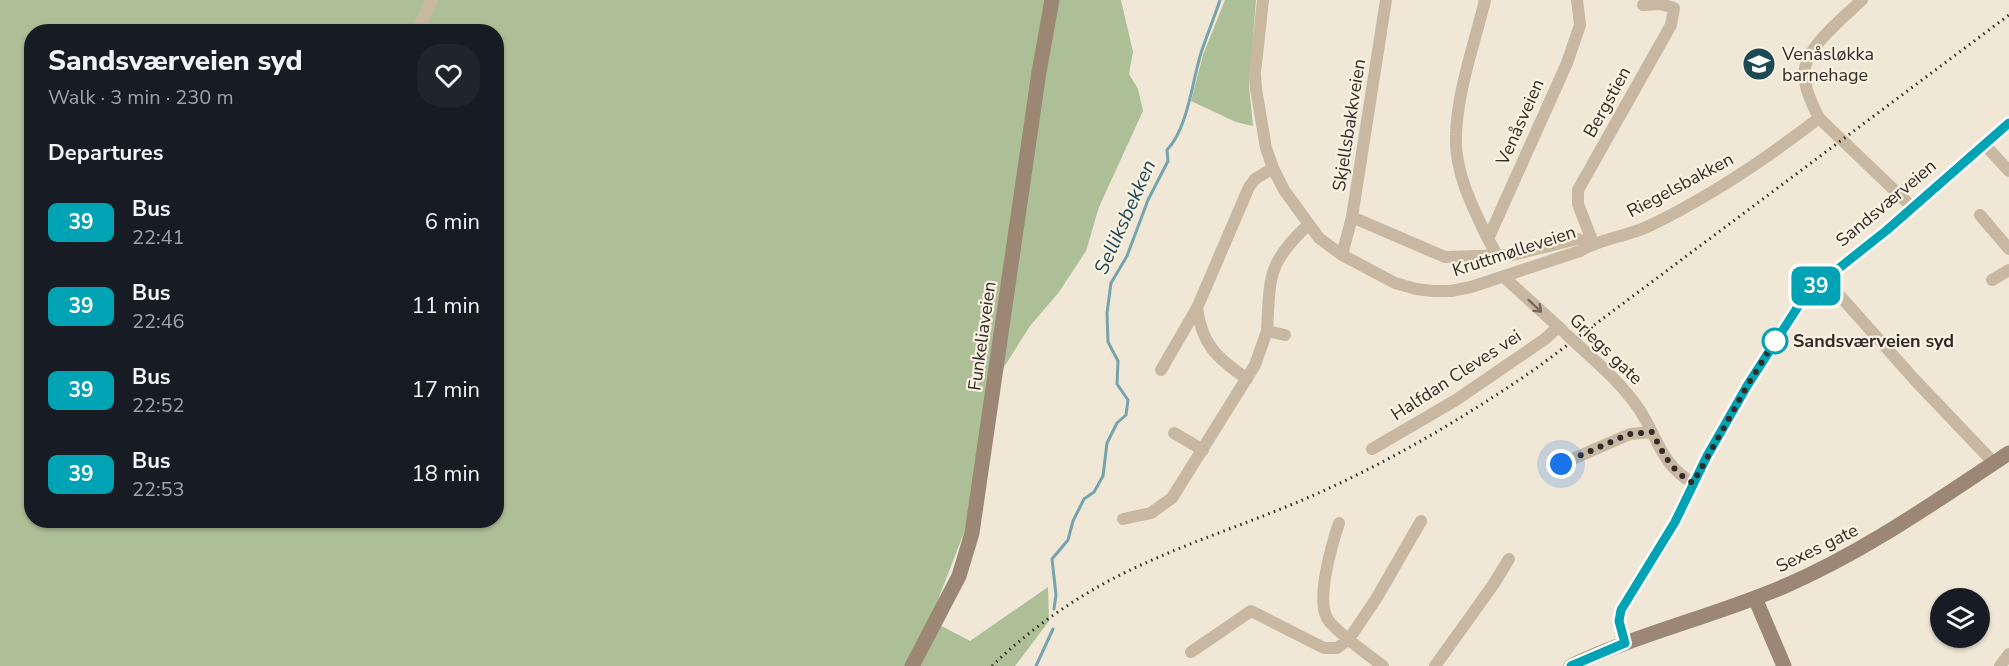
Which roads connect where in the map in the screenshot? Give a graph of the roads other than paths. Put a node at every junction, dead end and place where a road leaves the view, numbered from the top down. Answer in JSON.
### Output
{"nodes":[{"id":1,"x":432,"y":0,"type":"edge"},
{"id":2,"x":1052,"y":0,"type":"edge"},
{"id":3,"x":1263,"y":0,"type":"edge"},
{"id":4,"x":1386,"y":0,"type":"edge"},
{"id":5,"x":1485,"y":0,"type":"edge"},
{"id":6,"x":1577,"y":0,"type":"edge"},
{"id":7,"x":1862,"y":0,"type":"edge"},
{"id":8,"x":1643,"y":5,"type":"dead end"},
{"id":9,"x":420,"y":24,"type":"edge"},
{"id":10,"x":1819,"y":118,"type":"junction"},
{"id":11,"x":2009,"y":123,"type":"edge"},
{"id":12,"x":1984,"y":144,"type":"junction"},
{"id":13,"x":1273,"y":168,"type":"junction"},
{"id":14,"x":2009,"y":171,"type":"edge"},
{"id":15,"x":1912,"y":207,"type":"junction"},
{"id":16,"x":1980,"y":215,"type":"dead end"},
{"id":17,"x":1352,"y":217,"type":"junction"},
{"id":18,"x":1308,"y":225,"type":"junction"},
{"id":19,"x":1488,"y":239,"type":"junction"},
{"id":20,"x":1593,"y":243,"type":"junction"},
{"id":21,"x":2009,"y":249,"type":"edge"},
{"id":22,"x":1342,"y":255,"type":"junction"},
{"id":23,"x":1497,"y":255,"type":"junction"},
{"id":24,"x":2009,"y":270,"type":"edge"},
{"id":25,"x":1504,"y":277,"type":"junction"},
{"id":26,"x":1825,"y":279,"type":"junction"},
{"id":27,"x":1992,"y":280,"type":"dead end"},
{"id":28,"x":1197,"y":308,"type":"junction"},
{"id":29,"x":1267,"y":331,"type":"junction"},
{"id":30,"x":1562,"y":331,"type":"junction"},
{"id":31,"x":1285,"y":335,"type":"dead end"},
{"id":32,"x":1161,"y":370,"type":"dead end"},
{"id":33,"x":1247,"y":379,"type":"junction"},
{"id":34,"x":1652,"y":432,"type":"junction"},
{"id":35,"x":1174,"y":433,"type":"dead end"},
{"id":36,"x":1372,"y":449,"type":"dead end"},
{"id":37,"x":1203,"y":450,"type":"junction"},
{"id":38,"x":2009,"y":453,"type":"edge"},
{"id":39,"x":1989,"y":458,"type":"junction"},
{"id":40,"x":1561,"y":464,"type":"dead end"},
{"id":41,"x":1693,"y":483,"type":"junction"},
{"id":42,"x":1122,"y":519,"type":"dead end"},
{"id":43,"x":1421,"y":522,"type":"dead end"},
{"id":44,"x":1339,"y":523,"type":"dead end"},
{"id":45,"x":1509,"y":559,"type":"dead end"},
{"id":46,"x":1755,"y":598,"type":"junction"},
{"id":47,"x":1349,"y":639,"type":"junction"},
{"id":48,"x":1625,"y":643,"type":"junction"},
{"id":49,"x":1191,"y":652,"type":"dead end"},
{"id":50,"x":2009,"y":654,"type":"edge"},
{"id":51,"x":912,"y":666,"type":"edge"},
{"id":52,"x":1383,"y":666,"type":"edge"},
{"id":53,"x":1435,"y":666,"type":"edge"},
{"id":54,"x":1571,"y":666,"type":"edge"},
{"id":55,"x":1784,"y":666,"type":"edge"},
{"id":56,"x":2000,"y":666,"type":"edge"}],
"edges":[{"from":1,"to":9,"type":"street"},
{"from":2,"to":51,"type":"street","name":"Funkeliaveien"},
{"from":3,"to":13,"type":"street","name":"Kruttmølleveien"},
{"from":4,"to":17,"type":"street","name":"Skjellsbakkveien"},
{"from":5,"to":19,"type":"street"},
{"from":6,"to":19,"type":"street","name":"Venåsveien"},
{"from":7,"to":10,"type":"street"},
{"from":8,"to":20,"type":"street","name":"Bergstien"},
{"from":10,"to":15,"type":"street"},
{"from":10,"to":20,"type":"street","name":"Riegelsbakken"},
{"from":11,"to":12,"type":"street","name":"Sandsværveien"},
{"from":12,"to":14,"type":"street"},
{"from":12,"to":15,"type":"street","name":"Sandsværveien"},
{"from":13,"to":18,"type":"street","name":"Kruttmølleveien"},
{"from":13,"to":28,"type":"street"},
{"from":15,"to":26,"type":"street","name":"Sandsværveien"},
{"from":16,"to":21,"type":"street"},
{"from":17,"to":22,"type":"street","name":"Skjellsbakkveien"},
{"from":17,"to":23,"type":"street","name":"Riegelsbakken"},
{"from":18,"to":22,"type":"street","name":"Kruttmølleveien"},
{"from":18,"to":29,"type":"street"},
{"from":19,"to":23,"type":"street"},
{"from":20,"to":23,"type":"street","name":"Riegelsbakken"},
{"from":20,"to":25,"type":"street","name":"Kruttmølleveien"},
{"from":22,"to":25,"type":"street","name":"Kruttmølleveien"},
{"from":24,"to":27,"type":"street"},
{"from":25,"to":30,"type":"street","name":"Griegs gate","one_way":true},
{"from":26,"to":39,"type":"street"},
{"from":26,"to":41,"type":"street","name":"Sandsværveien"},
{"from":28,"to":32,"type":"street"},
{"from":28,"to":33,"type":"street"},
{"from":29,"to":31,"type":"street"},
{"from":29,"to":33,"type":"street"},
{"from":30,"to":34,"type":"street","name":"Griegs gate","bridge":true},
{"from":30,"to":36,"type":"street","name":"Halfdan Cleves vei"},
{"from":33,"to":37,"type":"street"},
{"from":34,"to":40,"type":"street"},
{"from":34,"to":41,"type":"street","name":"Griegs gate"},
{"from":35,"to":37,"type":"street"},
{"from":37,"to":42,"type":"street"},
{"from":38,"to":39,"type":"street","name":"Sexes gate"},
{"from":39,"to":46,"type":"street","name":"Sexes gate"},
{"from":41,"to":48,"type":"street","name":"Sandsværveien"},
{"from":43,"to":47,"type":"street"},
{"from":44,"to":47,"type":"street"},
{"from":45,"to":53,"type":"street"},
{"from":46,"to":48,"type":"street","name":"Sexes gate"},
{"from":46,"to":55,"type":"street"},
{"from":47,"to":49,"type":"street"},
{"from":47,"to":52,"type":"street"},
{"from":48,"to":54,"type":"street"},
{"from":50,"to":56,"type":"street"}]}
